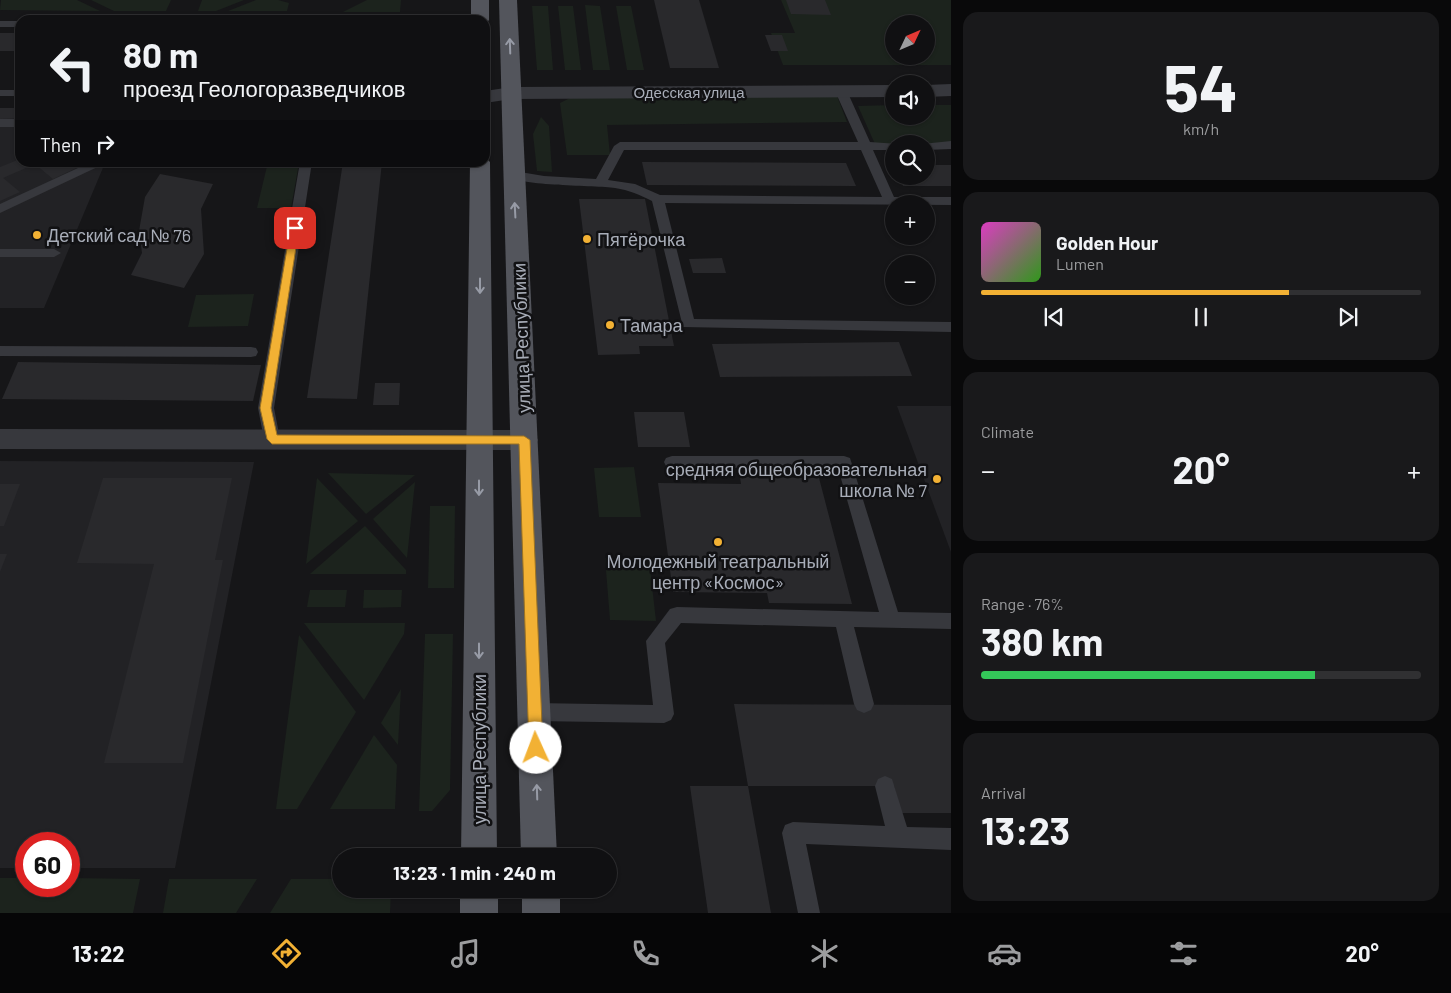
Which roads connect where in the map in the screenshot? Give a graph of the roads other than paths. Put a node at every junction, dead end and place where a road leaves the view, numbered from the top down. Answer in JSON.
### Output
{"nodes":[{"id":1,"x":480,"y":0,"type":"edge"},
{"id":2,"x":508,"y":0,"type":"edge"},
{"id":3,"x":480,"y":15,"type":"edge"},
{"id":4,"x":0,"y":24,"type":"edge"},
{"id":5,"x":15,"y":24,"type":"edge"},
{"id":6,"x":951,"y":90,"type":"edge"},
{"id":7,"x":840,"y":91,"type":"junction"},
{"id":8,"x":885,"y":91,"type":"edge"},
{"id":9,"x":935,"y":91,"type":"edge"},
{"id":10,"x":0,"y":93,"type":"edge"},
{"id":11,"x":15,"y":93,"type":"edge"},
{"id":12,"x":512,"y":93,"type":"junction"},
{"id":13,"x":490,"y":95,"type":"edge"},
{"id":14,"x":0,"y":123,"type":"edge"},
{"id":15,"x":15,"y":124,"type":"edge"},
{"id":16,"x":865,"y":146,"type":"junction"},
{"id":17,"x":885,"y":146,"type":"edge"},
{"id":18,"x":935,"y":146,"type":"edge"},
{"id":19,"x":951,"y":146,"type":"edge"},
{"id":20,"x":91,"y":167,"type":"edge"},
{"id":21,"x":305,"y":167,"type":"edge"},
{"id":22,"x":480,"y":167,"type":"edge"},
{"id":23,"x":514,"y":175,"type":"junction"},
{"id":24,"x":601,"y":181,"type":"junction"},
{"id":25,"x":887,"y":195,"type":"edge"},
{"id":26,"x":658,"y":199,"type":"junction"},
{"id":27,"x":885,"y":201,"type":"edge"},
{"id":28,"x":935,"y":201,"type":"edge"},
{"id":29,"x":951,"y":201,"type":"edge"},
{"id":30,"x":0,"y":209,"type":"edge"},
{"id":31,"x":0,"y":253,"type":"edge"},
{"id":32,"x":54,"y":253,"type":"dead end"},
{"id":33,"x":951,"y":327,"type":"edge"},
{"id":34,"x":0,"y":351,"type":"edge"},
{"id":35,"x":250,"y":352,"type":"dead end"},
{"id":36,"x":0,"y":439,"type":"edge"},
{"id":37,"x":272,"y":439,"type":"junction"},
{"id":38,"x":479,"y":439,"type":"junction"},
{"id":39,"x":524,"y":440,"type":"junction"},
{"id":40,"x":672,"y":462,"type":"dead end"},
{"id":41,"x":843,"y":619,"type":"junction"},
{"id":42,"x":891,"y":620,"type":"junction"},
{"id":43,"x":951,"y":622,"type":"edge"},
{"id":44,"x":864,"y":704,"type":"dead end"},
{"id":45,"x":534,"y":712,"type":"junction"},
{"id":46,"x":884,"y":786,"type":"dead end"},
{"id":47,"x":899,"y":837,"type":"junction"},
{"id":48,"x":951,"y":839,"type":"edge"},
{"id":49,"x":479,"y":848,"type":"edge"},
{"id":50,"x":539,"y":848,"type":"edge"},
{"id":51,"x":479,"y":898,"type":"edge"},
{"id":52,"x":541,"y":898,"type":"edge"},
{"id":53,"x":479,"y":913,"type":"edge"},
{"id":54,"x":542,"y":913,"type":"edge"},
{"id":55,"x":809,"y":913,"type":"edge"}],
"edges":[{"from":1,"to":3,"type":"main road"},
{"from":12,"to":2,"type":"main road","name":"улица Республики","one_way":true},
{"from":4,"to":5,"type":"lane"},
{"from":6,"to":9,"type":"street"},
{"from":7,"to":8,"type":"street","name":"Одесская улица"},
{"from":7,"to":12,"type":"street","name":"Одесская улица"},
{"from":7,"to":16,"type":"lane"},
{"from":10,"to":11,"type":"lane"},
{"from":12,"to":13,"type":"street","name":"Одесская улица"},
{"from":12,"to":23,"type":"main road","name":"улица Республики"},
{"from":14,"to":15,"type":"lane"},
{"from":16,"to":17,"type":"lane"},
{"from":16,"to":24,"type":"lane"},
{"from":16,"to":25,"type":"lane"},
{"from":18,"to":19,"type":"lane"},
{"from":20,"to":30,"type":"lane"},
{"from":21,"to":37,"type":"lane"},
{"from":22,"to":38,"type":"main road","name":"улица Республики","one_way":true},
{"from":23,"to":24,"type":"lane"},
{"from":39,"to":23,"type":"main road","name":"улица Республики","one_way":true},
{"from":24,"to":26,"type":"lane"},
{"from":26,"to":27,"type":"lane"},
{"from":26,"to":33,"type":"lane"},
{"from":28,"to":29,"type":"lane"},
{"from":31,"to":32,"type":"lane"},
{"from":34,"to":35,"type":"lane"},
{"from":36,"to":37,"type":"street"},
{"from":37,"to":38,"type":"street"},
{"from":38,"to":39,"type":"street"},
{"from":38,"to":49,"type":"main road","name":"улица Республики","one_way":true},
{"from":39,"to":45,"type":"main road","name":"улица Республики"},
{"from":40,"to":42,"type":"lane"},
{"from":41,"to":42,"type":"lane"},
{"from":41,"to":44,"type":"lane"},
{"from":41,"to":45,"type":"lane"},
{"from":42,"to":43,"type":"lane"},
{"from":50,"to":45,"type":"main road","name":"улица Республики","one_way":true},
{"from":46,"to":47,"type":"lane"},
{"from":47,"to":48,"type":"lane"},
{"from":47,"to":55,"type":"lane"},
{"from":51,"to":53,"type":"main road"},
{"from":52,"to":54,"type":"main road"}]}
